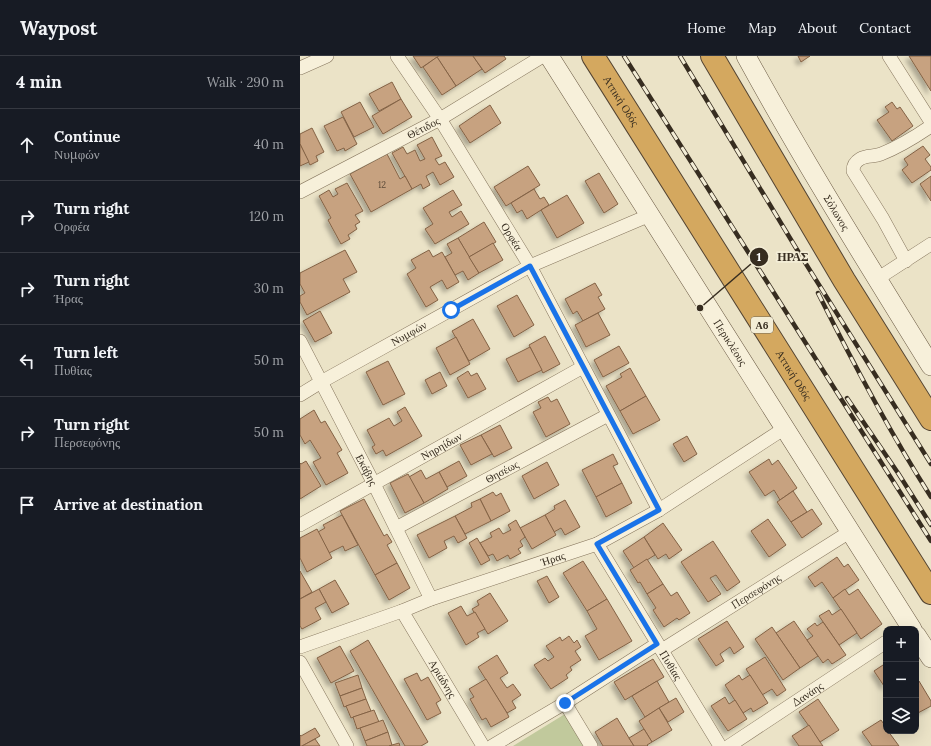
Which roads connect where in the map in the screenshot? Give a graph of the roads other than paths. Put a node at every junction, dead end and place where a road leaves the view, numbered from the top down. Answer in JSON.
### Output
{"nodes":[{"id":1,"x":327,"y":56,"type":"edge"},
{"id":2,"x":397,"y":56,"type":"edge"},
{"id":3,"x":543,"y":56,"type":"edge"},
{"id":4,"x":549,"y":56,"type":"edge"},
{"id":5,"x":593,"y":56,"type":"edge"},
{"id":6,"x":712,"y":56,"type":"edge"},
{"id":7,"x":746,"y":56,"type":"edge"},
{"id":8,"x":889,"y":56,"type":"edge"},
{"id":9,"x":300,"y":68,"type":"edge"},
{"id":10,"x":440,"y":119,"type":"junction"},
{"id":11,"x":931,"y":122,"type":"edge"},
{"id":12,"x":931,"y":126,"type":"edge"},
{"id":13,"x":300,"y":192,"type":"edge"},
{"id":14,"x":650,"y":214,"type":"junction"},
{"id":15,"x":931,"y":244,"type":"edge"},
{"id":16,"x":906,"y":261,"type":"junction"},
{"id":17,"x":530,"y":266,"type":"junction"},
{"id":18,"x":878,"y":279,"type":"junction"},
{"id":19,"x":300,"y":341,"type":"edge"},
{"id":20,"x":931,"y":366,"type":"edge"},
{"id":21,"x":583,"y":367,"type":"junction"},
{"id":22,"x":320,"y":382,"type":"junction"},
{"id":23,"x":300,"y":395,"type":"edge"},
{"id":24,"x":608,"y":414,"type":"junction"},
{"id":25,"x":931,"y":419,"type":"edge"},
{"id":26,"x":785,"y":428,"type":"junction"},
{"id":27,"x":374,"y":484,"type":"junction"},
{"id":28,"x":659,"y":510,"type":"junction"},
{"id":29,"x":300,"y":525,"type":"edge"},
{"id":30,"x":396,"y":528,"type":"junction"},
{"id":31,"x":851,"y":531,"type":"junction"},
{"id":32,"x":597,"y":544,"type":"junction"},
{"id":33,"x":931,"y":593,"type":"edge"},
{"id":34,"x":432,"y":599,"type":"junction"},
{"id":35,"x":402,"y":611,"type":"junction"},
{"id":36,"x":909,"y":626,"type":"edge"},
{"id":37,"x":919,"y":641,"type":"edge"},
{"id":38,"x":883,"y":644,"type":"edge"},
{"id":39,"x":300,"y":647,"type":"edge"},
{"id":40,"x":660,"y":647,"type":"junction"},
{"id":41,"x":931,"y":658,"type":"edge"},
{"id":42,"x":300,"y":662,"type":"edge"},
{"id":43,"x":565,"y":703,"type":"junction"},
{"id":44,"x":347,"y":746,"type":"edge"},
{"id":45,"x":483,"y":746,"type":"edge"},
{"id":46,"x":492,"y":746,"type":"edge"},
{"id":47,"x":591,"y":746,"type":"edge"},
{"id":48,"x":720,"y":746,"type":"edge"},
{"id":49,"x":730,"y":746,"type":"edge"}],
"edges":[{"from":1,"to":9,"type":"street"},
{"from":2,"to":10,"type":"street","name":"Ορφέα"},
{"from":3,"to":10,"type":"street","name":"Θέτιδος"},
{"from":4,"to":14,"type":"street","name":"Περικλέους"},
{"from":5,"to":33,"type":"highway","name":"Αττική Οδός","number":"Α6"},
{"from":6,"to":25,"type":"highway"},
{"from":7,"to":18,"type":"street","name":"Σόλωνος"},
{"from":8,"to":11,"type":"street"},
{"from":10,"to":13,"type":"street","name":"Θέτιδος"},
{"from":10,"to":17,"type":"street","name":"Ορφέα"},
{"from":12,"to":16,"type":"street"},
{"from":14,"to":17,"type":"street","name":"Νυμφών"},
{"from":14,"to":26,"type":"street","name":"Περικλέους"},
{"from":15,"to":16,"type":"street"},
{"from":16,"to":18,"type":"street"},
{"from":17,"to":21,"type":"street","name":"Ορφέα"},
{"from":17,"to":22,"type":"street","name":"Νυμφών"},
{"from":18,"to":20,"type":"street","name":"Σόλωνος"},
{"from":19,"to":22,"type":"street","name":"Εκάβης"},
{"from":21,"to":24,"type":"street","name":"Ορφέα"},
{"from":21,"to":27,"type":"street","name":"Νηρηίδων"},
{"from":22,"to":23,"type":"street","name":"Νυμφών"},
{"from":22,"to":27,"type":"street","name":"Εκάβης"},
{"from":24,"to":28,"type":"street","name":"Ορφέα"},
{"from":24,"to":30,"type":"street","name":"Θησέως"},
{"from":26,"to":28,"type":"street","name":"Ήρας"},
{"from":26,"to":31,"type":"street","name":"Περικλέους"},
{"from":27,"to":29,"type":"street","name":"Νηρηίδων"},
{"from":27,"to":30,"type":"street","name":"Εκάβης"},
{"from":28,"to":32,"type":"street","name":"Ήρας"},
{"from":30,"to":34,"type":"street","name":"Εκάβης"},
{"from":31,"to":36,"type":"street","name":"Περικλέους"},
{"from":31,"to":40,"type":"street","name":"Περσεφόνης"},
{"from":32,"to":34,"type":"street","name":"Ήρας"},
{"from":32,"to":40,"type":"street","name":"Πυθίας"},
{"from":34,"to":35,"type":"street","name":"Ήρας"},
{"from":35,"to":39,"type":"street","name":"Ήρας"},
{"from":35,"to":45,"type":"street","name":"Αριάδνης"},
{"from":37,"to":41,"type":"street","name":"Περικλέους"},
{"from":38,"to":49,"type":"street","name":"Δανάης"},
{"from":40,"to":43,"type":"street","name":"Περσεφόνης"},
{"from":40,"to":48,"type":"street","name":"Πυθίας"},
{"from":42,"to":44,"type":"street"},
{"from":43,"to":46,"type":"street","name":"Περσεφόνης"},
{"from":43,"to":47,"type":"street"}]}
